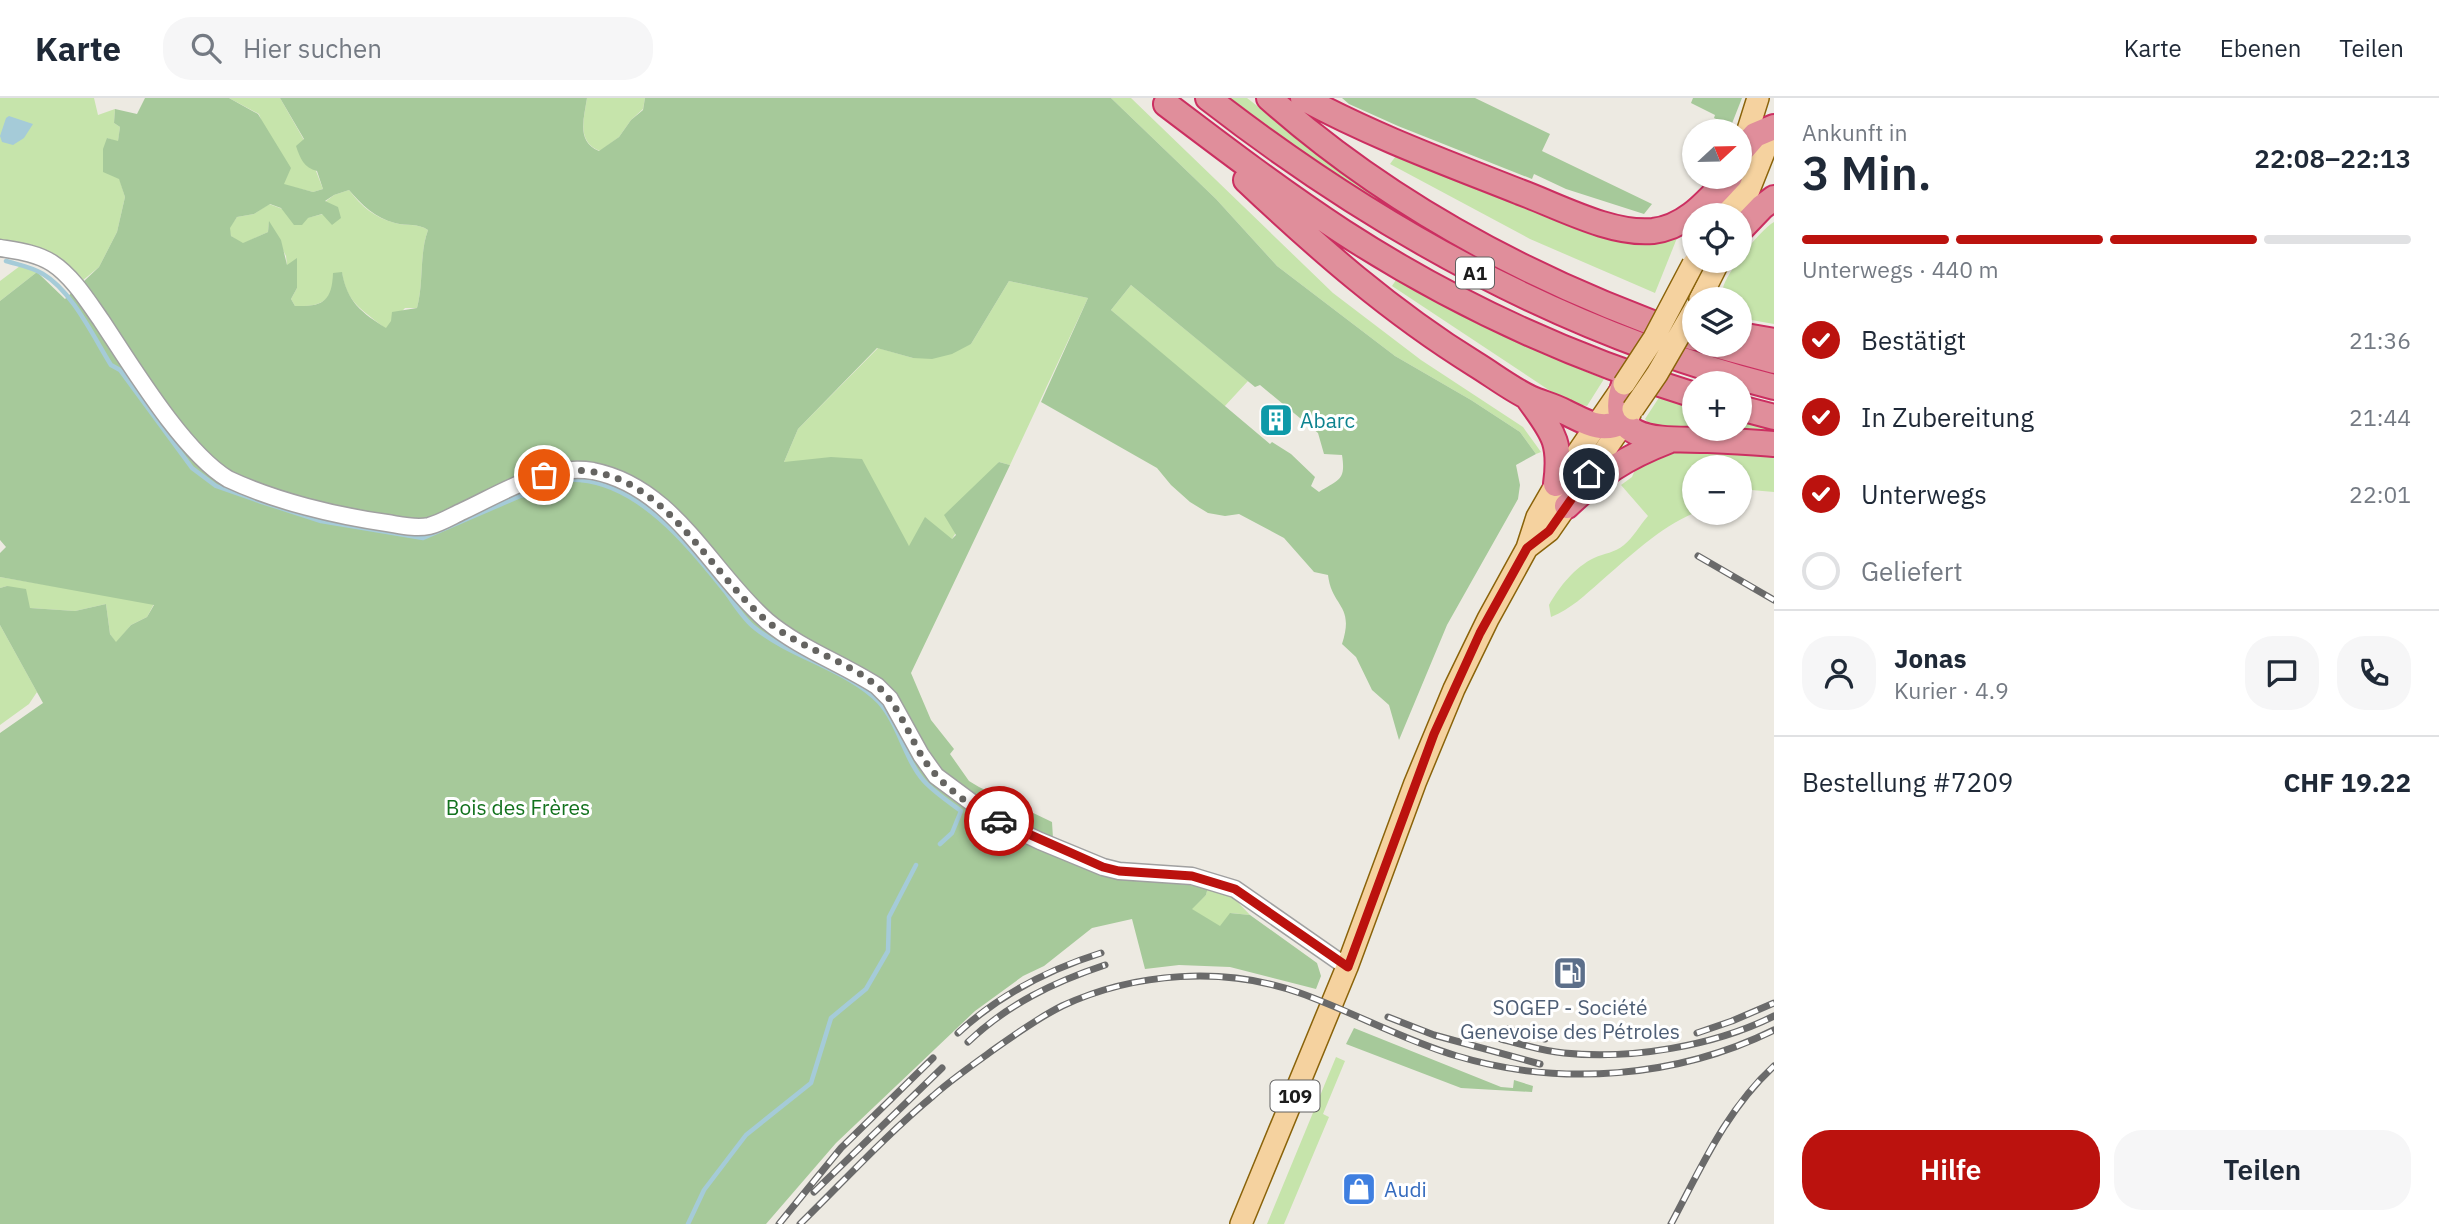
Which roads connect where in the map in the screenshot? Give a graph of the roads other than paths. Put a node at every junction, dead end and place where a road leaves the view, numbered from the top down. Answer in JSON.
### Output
{"nodes":[{"id":1,"x":1208,"y":98,"type":"edge"},
{"id":2,"x":1269,"y":98,"type":"edge"},
{"id":3,"x":1304,"y":98,"type":"edge"},
{"id":4,"x":1758,"y":98,"type":"edge"},
{"id":5,"x":1163,"y":101,"type":"edge"},
{"id":6,"x":1752,"y":119,"type":"edge"},
{"id":7,"x":1774,"y":127,"type":"edge"},
{"id":8,"x":1752,"y":139,"type":"edge"},
{"id":9,"x":1719,"y":189,"type":"edge"},
{"id":10,"x":1774,"y":198,"type":"edge"},
{"id":11,"x":1744,"y":203,"type":"edge"},
{"id":12,"x":1752,"y":217,"type":"edge"},
{"id":13,"x":0,"y":248,"type":"edge"},
{"id":14,"x":1699,"y":273,"type":"edge"},
{"id":15,"x":1602,"y":304,"type":"junction"},
{"id":16,"x":1682,"y":323,"type":"edge"},
{"id":17,"x":1682,"y":331,"type":"edge"},
{"id":18,"x":1682,"y":334,"type":"edge"},
{"id":19,"x":1752,"y":337,"type":"edge"},
{"id":20,"x":1774,"y":341,"type":"edge"},
{"id":21,"x":1752,"y":355,"type":"edge"},
{"id":22,"x":1774,"y":361,"type":"edge"},
{"id":23,"x":1774,"y":387,"type":"edge"},
{"id":24,"x":1682,"y":391,"type":"edge"},
{"id":25,"x":1528,"y":397,"type":"junction"},
{"id":26,"x":1624,"y":404,"type":"junction"},
{"id":27,"x":1752,"y":411,"type":"edge"},
{"id":28,"x":1774,"y":417,"type":"edge"},
{"id":29,"x":1595,"y":427,"type":"junction"},
{"id":30,"x":1668,"y":441,"type":"junction"},
{"id":31,"x":1774,"y":444,"type":"edge"},
{"id":32,"x":1556,"y":484,"type":"junction"},
{"id":33,"x":1567,"y":506,"type":"junction"},
{"id":34,"x":1527,"y":548,"type":"junction"},
{"id":35,"x":1348,"y":967,"type":"junction"},
{"id":36,"x":1241,"y":1224,"type":"edge"}],
"edges":[{"from":1,"to":23,"type":"highway","number":"A1"},
{"from":2,"to":15,"type":"highway","number":"A1"},
{"from":3,"to":9,"type":"highway"},
{"from":4,"to":6,"type":"main road"},
{"from":5,"to":24,"type":"highway"},
{"from":5,"to":25,"type":"highway"},
{"from":7,"to":8,"type":"highway"},
{"from":7,"to":11,"type":"main road"},
{"from":10,"to":12,"type":"highway"},
{"from":13,"to":35,"type":"street"},
{"from":14,"to":26,"type":"main road","number":"109","bridge":true},
{"from":15,"to":16,"type":"highway"},
{"from":15,"to":18,"type":"highway","number":"A1"},
{"from":17,"to":26,"type":"main road","number":"109","bridge":true},
{"from":19,"to":20,"type":"highway"},
{"from":21,"to":22,"type":"highway"},
{"from":25,"to":29,"type":"highway"},
{"from":25,"to":32,"type":"highway"},
{"from":26,"to":29,"type":"highway"},
{"from":26,"to":30,"type":"highway"},
{"from":26,"to":33,"type":"main road","number":"109"},
{"from":27,"to":28,"type":"highway"},
{"from":29,"to":32,"type":"main road","number":"109"},
{"from":30,"to":31,"type":"highway"},
{"from":30,"to":33,"type":"highway"},
{"from":32,"to":34,"type":"main road","number":"109"},
{"from":33,"to":34,"type":"main road","number":"109"},
{"from":34,"to":35,"type":"main road","number":"109"},
{"from":35,"to":36,"type":"main road","number":"109"}]}
